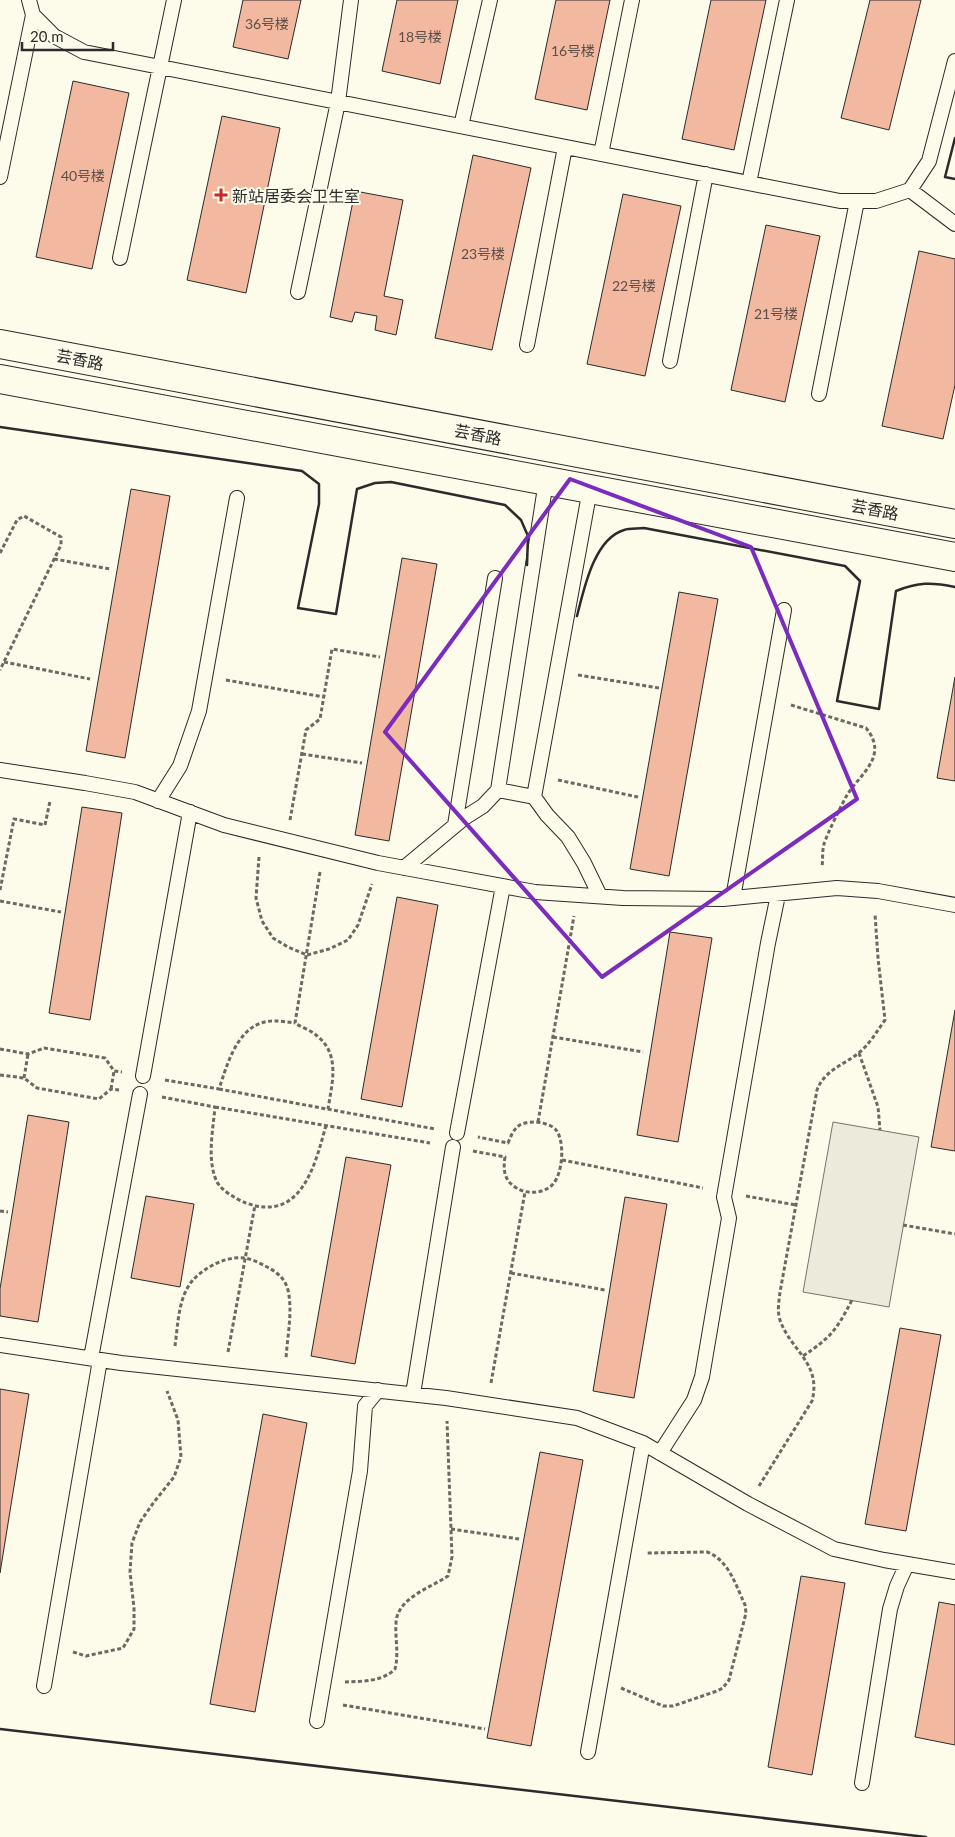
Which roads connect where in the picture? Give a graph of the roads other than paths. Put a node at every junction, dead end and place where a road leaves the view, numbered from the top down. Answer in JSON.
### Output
{"nodes":[{"id":1,"x":29,"y":0,"type":"edge"},
{"id":2,"x":174,"y":0,"type":"edge"},
{"id":3,"x":351,"y":0,"type":"edge"},
{"id":4,"x":490,"y":0,"type":"edge"},
{"id":5,"x":632,"y":0,"type":"edge"},
{"id":6,"x":787,"y":0,"type":"edge"},
{"id":7,"x":33,"y":14,"type":"junction"},
{"id":8,"x":955,"y":60,"type":"edge"},
{"id":9,"x":160,"y":67,"type":"junction"},
{"id":10,"x":338,"y":102,"type":"junction"},
{"id":11,"x":461,"y":126,"type":"junction"},
{"id":12,"x":565,"y":147,"type":"junction"},
{"id":13,"x":601,"y":154,"type":"junction"},
{"id":14,"x":706,"y":174,"type":"junction"},
{"id":15,"x":0,"y":177,"type":"edge"},
{"id":16,"x":749,"y":183,"type":"junction"},
{"id":17,"x":910,"y":190,"type":"junction"},
{"id":18,"x":857,"y":201,"type":"junction"},
{"id":19,"x":955,"y":224,"type":"edge"},
{"id":20,"x":120,"y":258,"type":"dead end"},
{"id":21,"x":298,"y":292,"type":"dead end"},
{"id":22,"x":0,"y":344,"type":"edge"},
{"id":23,"x":528,"y":345,"type":"dead end"},
{"id":24,"x":670,"y":361,"type":"dead end"},
{"id":25,"x":0,"y":379,"type":"edge"},
{"id":26,"x":819,"y":394,"type":"dead end"},
{"id":27,"x":546,"y":481,"type":"junction"},
{"id":28,"x":590,"y":489,"type":"junction"},
{"id":29,"x":237,"y":498,"type":"dead end"},
{"id":30,"x":955,"y":524,"type":"edge"},
{"id":31,"x":955,"y":557,"type":"edge"},
{"id":32,"x":495,"y":578,"type":"dead end"},
{"id":33,"x":784,"y":610,"type":"dead end"},
{"id":34,"x":0,"y":770,"type":"edge"},
{"id":35,"x":498,"y":790,"type":"junction"},
{"id":36,"x":534,"y":797,"type":"junction"},
{"id":37,"x":158,"y":801,"type":"junction"},
{"id":38,"x":190,"y":812,"type":"junction"},
{"id":39,"x":455,"y":825,"type":"junction"},
{"id":40,"x":404,"y":868,"type":"junction"},
{"id":41,"x":503,"y":886,"type":"junction"},
{"id":42,"x":778,"y":894,"type":"junction"},
{"id":43,"x":600,"y":896,"type":"junction"},
{"id":44,"x":733,"y":898,"type":"junction"},
{"id":45,"x":955,"y":905,"type":"edge"},
{"id":46,"x":143,"y":1076,"type":"dead end"},
{"id":47,"x":140,"y":1094,"type":"road end"},
{"id":48,"x":457,"y":1133,"type":"road end"},
{"id":49,"x":453,"y":1147,"type":"road end"},
{"id":50,"x":0,"y":1345,"type":"edge"},
{"id":51,"x":95,"y":1359,"type":"junction"},
{"id":52,"x":378,"y":1390,"type":"junction"},
{"id":53,"x":413,"y":1394,"type":"junction"},
{"id":54,"x":643,"y":1443,"type":"junction"},
{"id":55,"x":660,"y":1453,"type":"junction"},
{"id":56,"x":907,"y":1564,"type":"junction"},
{"id":57,"x":955,"y":1572,"type":"edge"},
{"id":58,"x":44,"y":1686,"type":"dead end"},
{"id":59,"x":317,"y":1721,"type":"dead end"},
{"id":60,"x":588,"y":1752,"type":"dead end"},
{"id":61,"x":862,"y":1783,"type":"dead end"}],
"edges":[{"from":1,"to":7,"type":"lane"},
{"from":2,"to":9,"type":"lane"},
{"from":3,"to":10,"type":"lane"},
{"from":4,"to":11,"type":"lane"},
{"from":5,"to":13,"type":"lane"},
{"from":6,"to":16,"type":"lane"},
{"from":7,"to":9,"type":"lane"},
{"from":7,"to":15,"type":"lane"},
{"from":8,"to":17,"type":"lane"},
{"from":9,"to":10,"type":"lane"},
{"from":9,"to":20,"type":"lane"},
{"from":10,"to":11,"type":"lane"},
{"from":10,"to":21,"type":"lane"},
{"from":11,"to":12,"type":"lane"},
{"from":12,"to":13,"type":"lane"},
{"from":12,"to":23,"type":"lane"},
{"from":13,"to":14,"type":"lane"},
{"from":14,"to":16,"type":"lane"},
{"from":14,"to":24,"type":"lane"},
{"from":16,"to":18,"type":"lane"},
{"from":17,"to":18,"type":"lane"},
{"from":17,"to":19,"type":"lane"},
{"from":18,"to":26,"type":"lane"},
{"from":22,"to":30,"type":"street","name":"芸香路"},
{"from":25,"to":27,"type":"street","name":"芸香路"},
{"from":27,"to":28,"type":"street","name":"芸香路"},
{"from":27,"to":35,"type":"lane"},
{"from":28,"to":31,"type":"street","name":"芸香路"},
{"from":28,"to":36,"type":"lane"},
{"from":29,"to":37,"type":"lane"},
{"from":32,"to":39,"type":"lane"},
{"from":33,"to":44,"type":"lane"},
{"from":34,"to":37,"type":"lane"},
{"from":35,"to":36,"type":"lane"},
{"from":35,"to":39,"type":"lane"},
{"from":36,"to":43,"type":"lane"},
{"from":37,"to":38,"type":"lane"},
{"from":38,"to":40,"type":"lane"},
{"from":38,"to":46,"type":"lane"},
{"from":39,"to":40,"type":"lane"},
{"from":40,"to":41,"type":"lane"},
{"from":41,"to":43,"type":"lane"},
{"from":41,"to":48,"type":"lane"},
{"from":42,"to":44,"type":"lane"},
{"from":42,"to":45,"type":"lane"},
{"from":42,"to":55,"type":"lane"},
{"from":43,"to":44,"type":"lane"},
{"from":47,"to":51,"type":"lane"},
{"from":49,"to":53,"type":"lane"},
{"from":50,"to":51,"type":"lane"},
{"from":51,"to":52,"type":"lane"},
{"from":51,"to":58,"type":"lane"},
{"from":52,"to":53,"type":"lane"},
{"from":52,"to":59,"type":"lane"},
{"from":53,"to":54,"type":"lane"},
{"from":54,"to":55,"type":"lane"},
{"from":54,"to":60,"type":"lane"},
{"from":55,"to":56,"type":"lane"},
{"from":56,"to":57,"type":"lane"},
{"from":56,"to":61,"type":"lane"}]}
